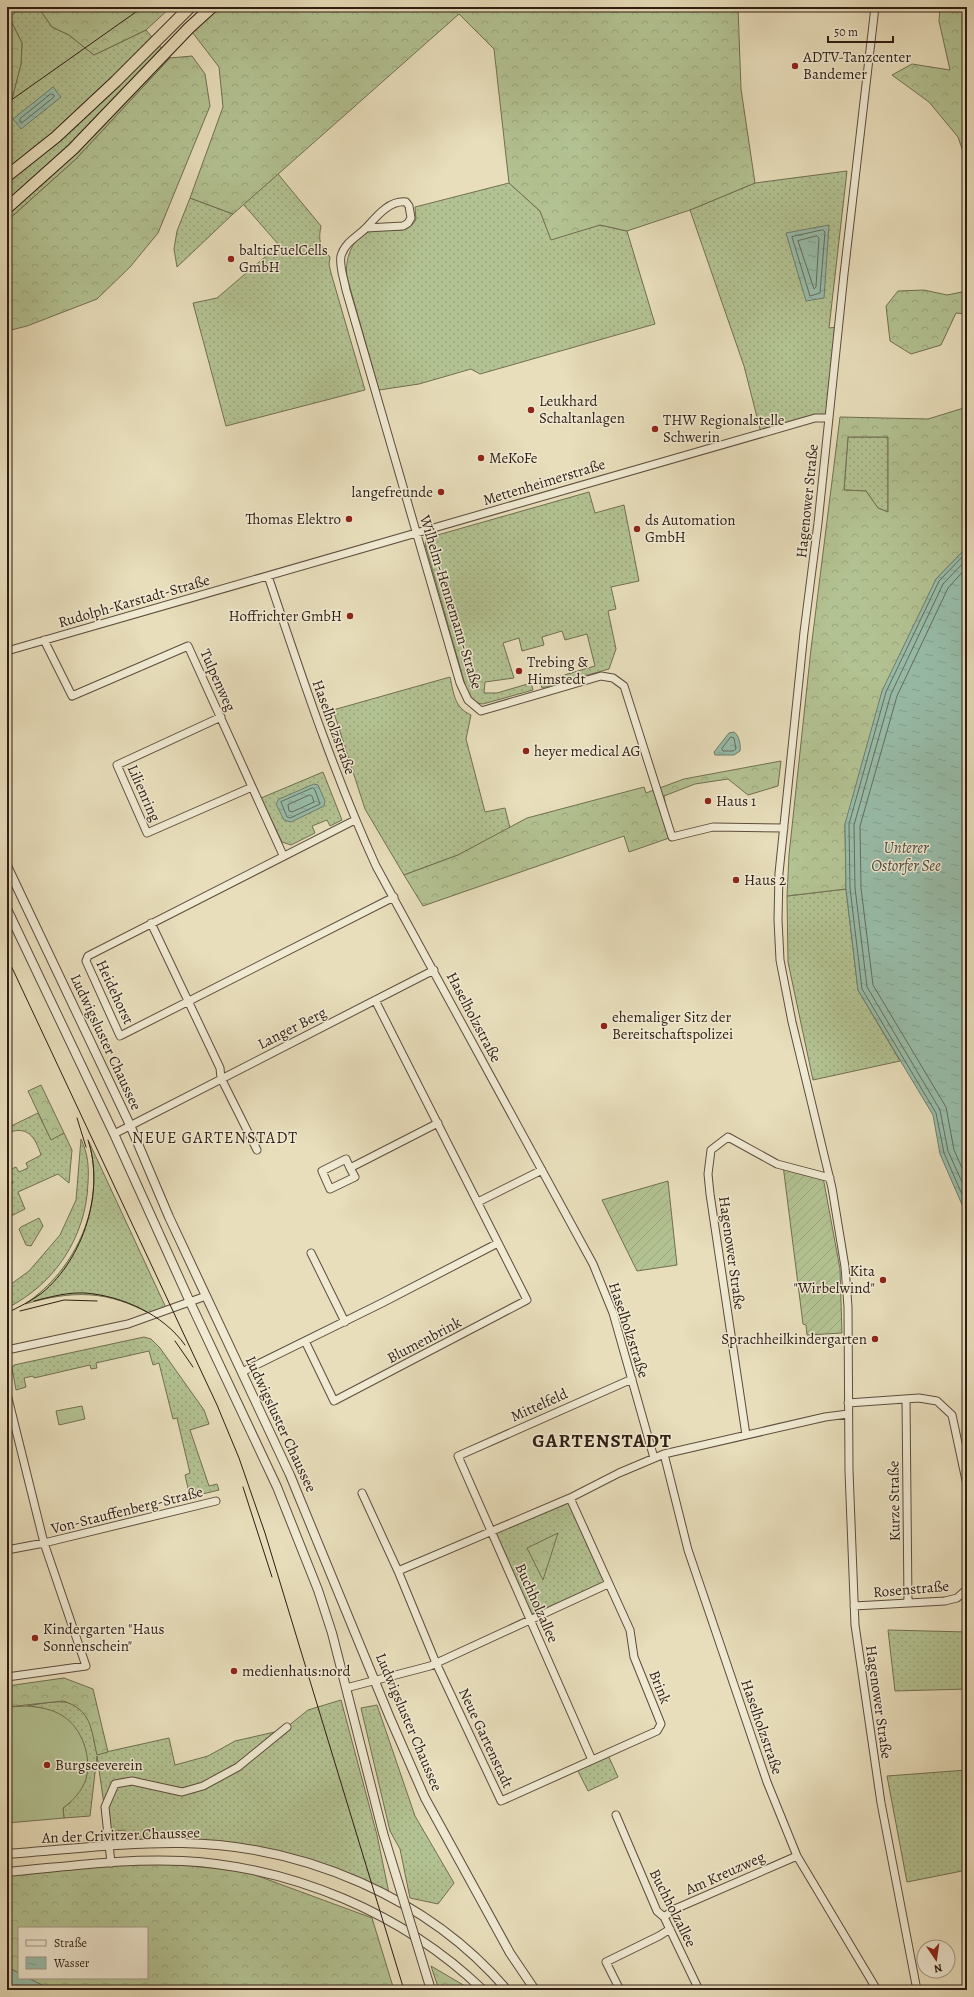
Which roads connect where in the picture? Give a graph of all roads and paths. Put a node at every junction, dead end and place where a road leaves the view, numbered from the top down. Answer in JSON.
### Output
{"nodes":[{"id":1,"x":190,"y":7,"type":"edge"},
{"id":2,"x":212,"y":7,"type":"edge"},
{"id":3,"x":875,"y":7,"type":"edge"},
{"id":4,"x":7,"y":176,"type":"edge"},
{"id":5,"x":7,"y":208,"type":"edge"},
{"id":6,"x":366,"y":228,"type":"junction"},
{"id":7,"x":829,"y":418,"type":"junction"},
{"id":8,"x":416,"y":534,"type":"junction"},
{"id":9,"x":268,"y":576,"type":"junction"},
{"id":10,"x":44,"y":640,"type":"junction"},
{"id":11,"x":7,"y":651,"type":"edge"},
{"id":12,"x":221,"y":717,"type":"junction"},
{"id":13,"x":252,"y":787,"type":"junction"},
{"id":14,"x":355,"y":820,"type":"junction"},
{"id":15,"x":784,"y":828,"type":"junction"},
{"id":16,"x":283,"y":855,"type":"junction"},
{"id":17,"x":7,"y":866,"type":"edge"},
{"id":18,"x":394,"y":897,"type":"junction"},
{"id":19,"x":7,"y":909,"type":"edge"},
{"id":20,"x":151,"y":923,"type":"junction"},
{"id":21,"x":434,"y":970,"type":"junction"},
{"id":22,"x":375,"y":1000,"type":"junction"},
{"id":23,"x":189,"y":1002,"type":"junction"},
{"id":24,"x":221,"y":1078,"type":"junction"},
{"id":25,"x":438,"y":1123,"type":"junction"},
{"id":26,"x":130,"y":1125,"type":"junction"},
{"id":27,"x":114,"y":1134,"type":"junction"},
{"id":28,"x":257,"y":1150,"type":"dead end"},
{"id":29,"x":350,"y":1168,"type":"junction"},
{"id":30,"x":542,"y":1170,"type":"junction"},
{"id":31,"x":830,"y":1178,"type":"junction"},
{"id":32,"x":478,"y":1202,"type":"junction"},
{"id":33,"x":498,"y":1243,"type":"junction"},
{"id":34,"x":311,"y":1253,"type":"dead end"},
{"id":35,"x":206,"y":1296,"type":"junction"},
{"id":36,"x":190,"y":1302,"type":"junction"},
{"id":37,"x":345,"y":1322,"type":"junction"},
{"id":38,"x":305,"y":1342,"type":"junction"},
{"id":39,"x":7,"y":1350,"type":"edge"},
{"id":40,"x":242,"y":1372,"type":"junction"},
{"id":41,"x":632,"y":1379,"type":"junction"},
{"id":42,"x":7,"y":1394,"type":"edge"},
{"id":43,"x":906,"y":1399,"type":"junction"},
{"id":44,"x":848,"y":1403,"type":"junction"},
{"id":45,"x":848,"y":1414,"type":"junction"},
{"id":46,"x":746,"y":1435,"type":"junction"},
{"id":47,"x":664,"y":1454,"type":"junction"},
{"id":48,"x":458,"y":1456,"type":"joint"},
{"id":49,"x":654,"y":1458,"type":"junction"},
{"id":50,"x":967,"y":1485,"type":"edge"},
{"id":51,"x":362,"y":1493,"type":"dead end"},
{"id":52,"x":570,"y":1498,"type":"junction"},
{"id":53,"x":216,"y":1501,"type":"dead end"},
{"id":54,"x":491,"y":1532,"type":"junction"},
{"id":55,"x":44,"y":1543,"type":"junction"},
{"id":56,"x":7,"y":1550,"type":"edge"},
{"id":57,"x":398,"y":1571,"type":"junction"},
{"id":58,"x":608,"y":1584,"type":"junction"},
{"id":59,"x":967,"y":1589,"type":"edge"},
{"id":60,"x":908,"y":1603,"type":"junction"},
{"id":61,"x":854,"y":1606,"type":"junction"},
{"id":62,"x":530,"y":1619,"type":"junction"},
{"id":63,"x":436,"y":1663,"type":"junction"},
{"id":64,"x":7,"y":1677,"type":"edge"},
{"id":65,"x":375,"y":1680,"type":"junction"},
{"id":66,"x":346,"y":1688,"type":"junction"},
{"id":67,"x":287,"y":1727,"type":"dead end"},
{"id":68,"x":592,"y":1760,"type":"junction"},
{"id":69,"x":616,"y":1815,"type":"dead end"},
{"id":70,"x":109,"y":1847,"type":"junction"},
{"id":71,"x":7,"y":1854,"type":"edge"},
{"id":72,"x":797,"y":1856,"type":"junction"},
{"id":73,"x":111,"y":1863,"type":"junction"},
{"id":74,"x":7,"y":1872,"type":"edge"},
{"id":75,"x":664,"y":1917,"type":"junction"},
{"id":76,"x":670,"y":1929,"type":"junction"},
{"id":77,"x":431,"y":1990,"type":"edge"},
{"id":78,"x":483,"y":1990,"type":"edge"},
{"id":79,"x":507,"y":1990,"type":"edge"},
{"id":80,"x":535,"y":1990,"type":"edge"},
{"id":81,"x":620,"y":1990,"type":"edge"},
{"id":82,"x":699,"y":1990,"type":"edge"},
{"id":83,"x":877,"y":1990,"type":"edge"},
{"id":84,"x":917,"y":1990,"type":"edge"}],
"edges":[{"from":1,"to":4,"type":"highway"},
{"from":2,"to":5,"type":"highway"},
{"from":3,"to":7,"type":"street","name":"Hagenower Straße"},
{"from":6,"to":6,"type":"street","name":"Wilhelm-Hennemann-Straße"},
{"from":6,"to":8,"type":"street","name":"Wilhelm-Hennemann-Straße"},
{"from":7,"to":8,"type":"street","name":"Mettenheimerstraße"},
{"from":7,"to":15,"type":"street","name":"Hagenower Straße"},
{"from":8,"to":9,"type":"street","name":"Mettenheimerstraße"},
{"from":8,"to":15,"type":"street","name":"Wilhelm-Hennemann-Straße"},
{"from":9,"to":10,"type":"street","name":"Rudolph-Karstadt-Straße"},
{"from":9,"to":14,"type":"street","name":"Haselholzstraße"},
{"from":10,"to":11,"type":"street","name":"Rudolph-Karstadt-Straße"},
{"from":10,"to":12,"type":"street","name":"Tulpenweg"},
{"from":12,"to":13,"type":"street","name":"Tulpenweg"},
{"from":12,"to":13,"type":"street","name":"Lilienring"},
{"from":13,"to":16,"type":"street","name":"Tulpenweg"},
{"from":14,"to":16,"type":"street"},
{"from":14,"to":18,"type":"street","name":"Haselholzstraße"},
{"from":15,"to":31,"type":"street","name":"Hagenower Straße"},
{"from":16,"to":20,"type":"street","name":"Heidehorst"},
{"from":17,"to":26,"type":"street","name":"Ludwigsluster Chaussee"},
{"from":18,"to":21,"type":"street","name":"Haselholzstraße"},
{"from":18,"to":23,"type":"street","name":"Heidehorst"},
{"from":19,"to":27,"type":"street","name":"Ludwigsluster Chaussee"},
{"from":20,"to":23,"type":"street"},
{"from":20,"to":23,"type":"street","name":"Heidehorst"},
{"from":21,"to":22,"type":"street","name":"Langer Berg"},
{"from":21,"to":30,"type":"street","name":"Haselholzstraße"},
{"from":22,"to":24,"type":"street","name":"Langer Berg"},
{"from":22,"to":25,"type":"street"},
{"from":23,"to":24,"type":"street"},
{"from":24,"to":26,"type":"street","name":"Langer Berg"},
{"from":24,"to":28,"type":"street"},
{"from":25,"to":29,"type":"street"},
{"from":25,"to":32,"type":"street"},
{"from":26,"to":27,"type":"street","name":"Langer Berg"},
{"from":26,"to":35,"type":"street","name":"Ludwigsluster Chaussee"},
{"from":27,"to":36,"type":"street","name":"Ludwigsluster Chaussee"},
{"from":29,"to":29,"type":"street"},
{"from":30,"to":32,"type":"street"},
{"from":30,"to":41,"type":"street","name":"Haselholzstraße"},
{"from":31,"to":44,"type":"street","name":"Hagenower Straße"},
{"from":31,"to":46,"type":"street","name":"Hagenower Straße"},
{"from":32,"to":33,"type":"street","name":"Blumenbrink"},
{"from":33,"to":37,"type":"street"},
{"from":33,"to":38,"type":"street","name":"Blumenbrink"},
{"from":34,"to":37,"type":"street"},
{"from":35,"to":36,"type":"street"},
{"from":35,"to":40,"type":"street","name":"Ludwigsluster Chaussee"},
{"from":36,"to":39,"type":"street"},
{"from":36,"to":66,"type":"street","name":"Ludwigsluster Chaussee"},
{"from":37,"to":38,"type":"street"},
{"from":38,"to":40,"type":"street"},
{"from":40,"to":65,"type":"street","name":"Ludwigsluster Chaussee"},
{"from":41,"to":48,"type":"street","name":"Mittelfeld"},
{"from":41,"to":49,"type":"street","name":"Haselholzstraße"},
{"from":42,"to":55,"type":"street","name":"Von-Stauffenberg-Straße"},
{"from":43,"to":44,"type":"street"},
{"from":43,"to":50,"type":"street"},
{"from":43,"to":60,"type":"street","name":"Kurze Straße"},
{"from":44,"to":45,"type":"street","name":"Hagenower Straße"},
{"from":45,"to":46,"type":"street"},
{"from":45,"to":61,"type":"street","name":"Hagenower Straße"},
{"from":46,"to":47,"type":"street"},
{"from":47,"to":49,"type":"street"},
{"from":47,"to":72,"type":"street","name":"Haselholzstraße"},
{"from":48,"to":54,"type":"street","name":"Buchholzallee"},
{"from":49,"to":52,"type":"street"},
{"from":51,"to":57,"type":"street","name":"Neue Gartenstadt"},
{"from":52,"to":54,"type":"street"},
{"from":52,"to":58,"type":"street","name":"Brink"},
{"from":53,"to":55,"type":"street","name":"Von-Stauffenberg-Straße"},
{"from":54,"to":57,"type":"street"},
{"from":54,"to":62,"type":"street","name":"Buchholzallee"},
{"from":55,"to":56,"type":"street","name":"Von-Stauffenberg-Straße"},
{"from":55,"to":64,"type":"street","name":"Von-Stauffenberg-Straße"},
{"from":57,"to":63,"type":"street","name":"Neue Gartenstadt"},
{"from":58,"to":62,"type":"street"},
{"from":58,"to":68,"type":"street","name":"Brink"},
{"from":59,"to":60,"type":"street","name":"Rosenstraße"},
{"from":60,"to":61,"type":"street","name":"Rosenstraße"},
{"from":61,"to":84,"type":"street","name":"Hagenower Straße"},
{"from":62,"to":63,"type":"street"},
{"from":62,"to":68,"type":"street","name":"Buchholzallee"},
{"from":63,"to":65,"type":"street"},
{"from":63,"to":68,"type":"street","name":"Neue Gartenstadt"},
{"from":65,"to":66,"type":"street"},
{"from":65,"to":80,"type":"street","name":"Ludwigsluster Chaussee"},
{"from":66,"to":77,"type":"street","name":"Ludwigsluster Chaussee","bridge":true},
{"from":67,"to":70,"type":"street"},
{"from":69,"to":75,"type":"street","name":"Buchholzallee"},
{"from":70,"to":71,"type":"street","name":"An der Crivitzer Chaussee"},
{"from":70,"to":73,"type":"street"},
{"from":70,"to":79,"type":"street","name":"An der Crivitzer Chaussee"},
{"from":72,"to":75,"type":"street","name":"Am Kreuzweg"},
{"from":72,"to":83,"type":"street","name":"Haselholzstraße"},
{"from":73,"to":74,"type":"street","name":"An der Crivitzer Chaussee"},
{"from":73,"to":78,"type":"street","name":"An der Crivitzer Chaussee"},
{"from":75,"to":76,"type":"street","name":"Buchholzallee"},
{"from":76,"to":81,"type":"street"},
{"from":76,"to":82,"type":"street","name":"Buchholzallee"}]}
